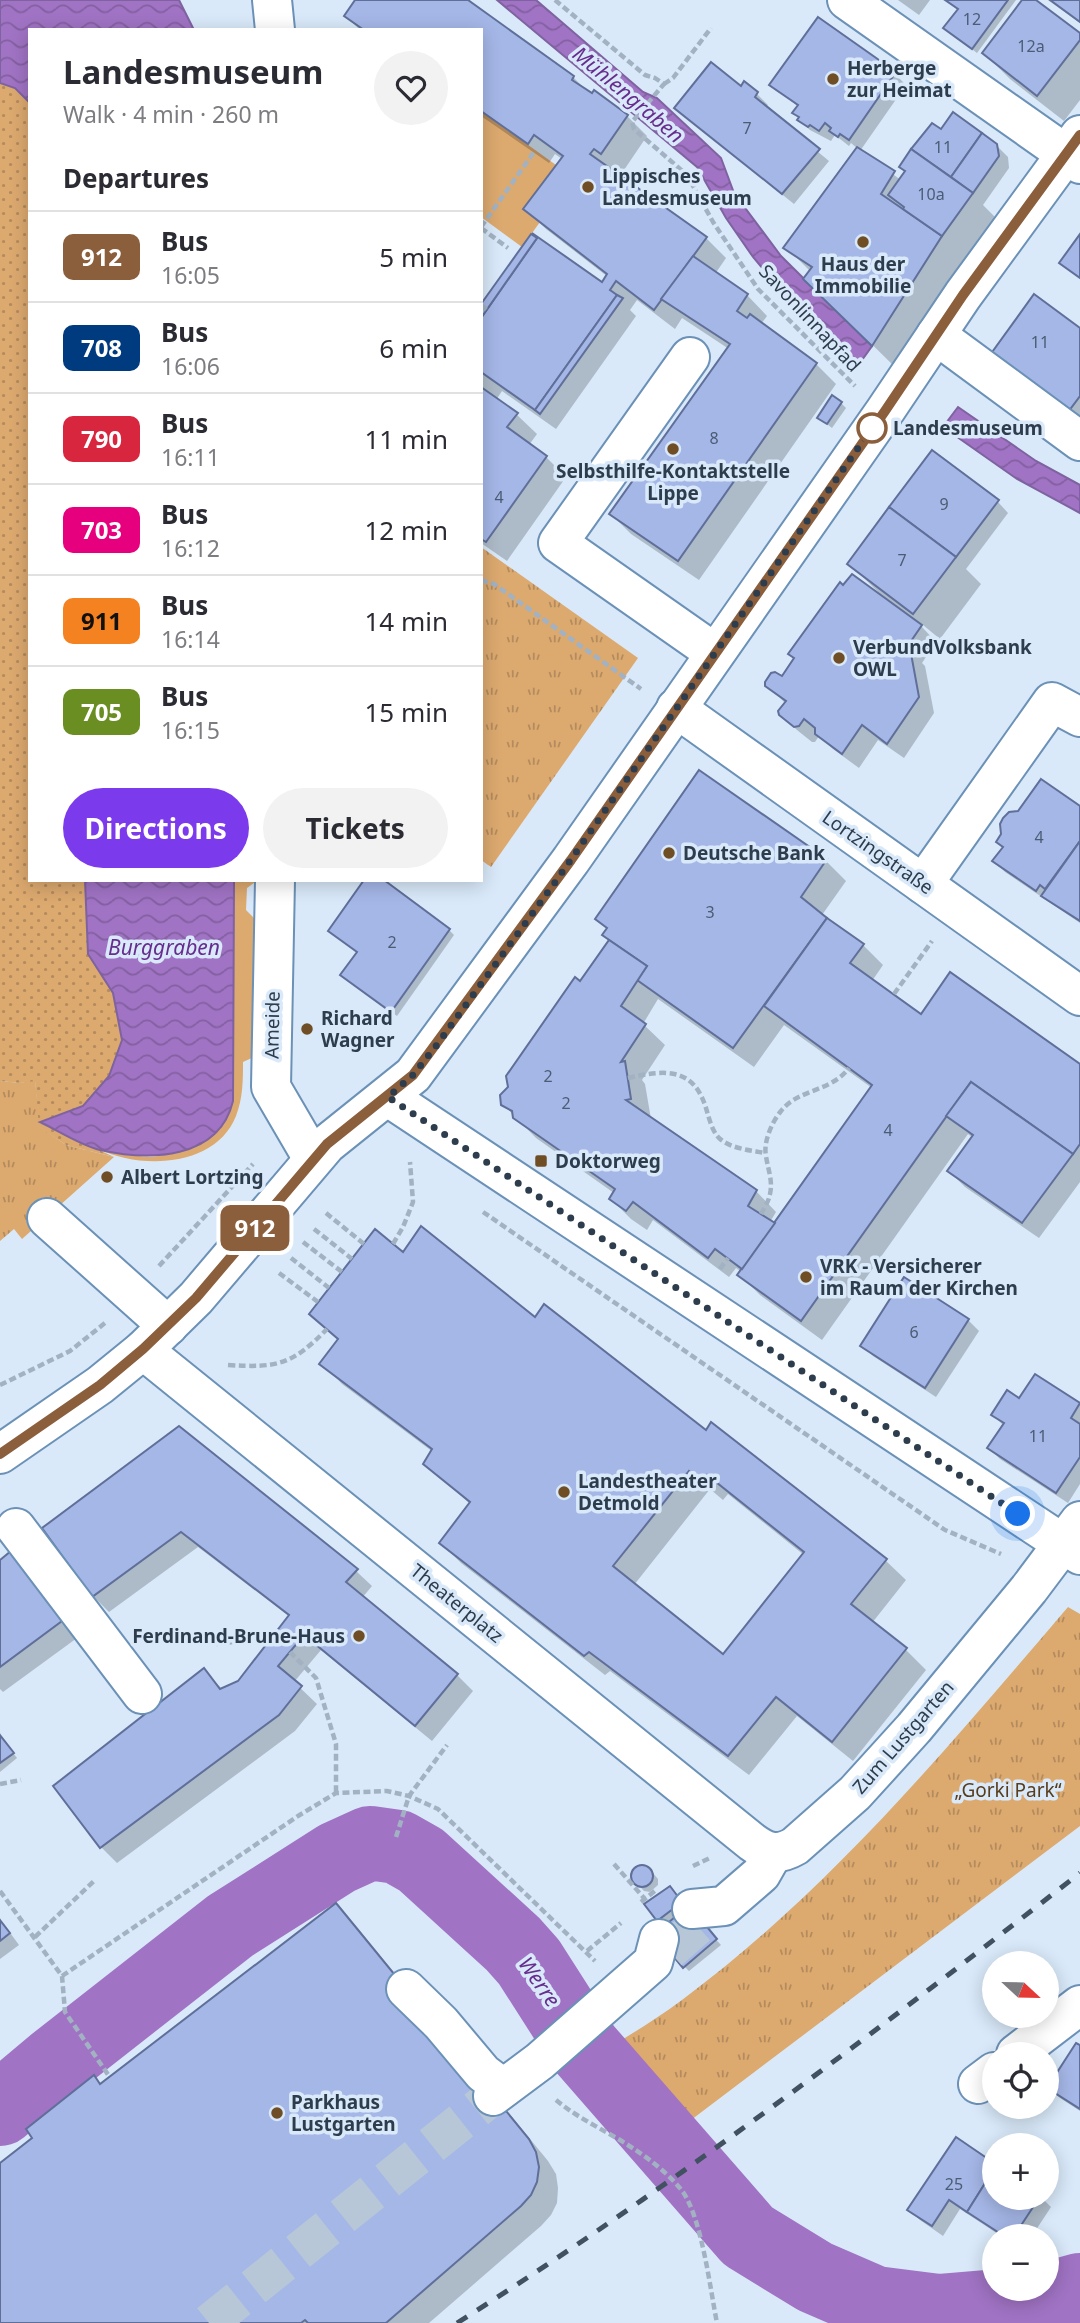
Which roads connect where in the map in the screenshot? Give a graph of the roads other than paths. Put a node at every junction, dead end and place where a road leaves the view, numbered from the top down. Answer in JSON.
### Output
{"nodes":[{"id":1,"x":272,"y":0,"type":"edge"},
{"id":2,"x":847,"y":0,"type":"edge"},
{"id":3,"x":275,"y":28,"type":"edge"},
{"id":4,"x":1075,"y":151,"type":"edge"},
{"id":5,"x":936,"y":335,"type":"junction"},
{"id":6,"x":690,"y":357,"type":"dead end"},
{"id":7,"x":1080,"y":442,"type":"edge"},
{"id":8,"x":715,"y":653,"type":"junction"},
{"id":9,"x":676,"y":708,"type":"junction"},
{"id":10,"x":1080,"y":717,"type":"edge"},
{"id":11,"x":275,"y":882,"type":"edge"},
{"id":12,"x":923,"y":884,"type":"junction"},
{"id":13,"x":1080,"y":996,"type":"edge"},
{"id":14,"x":388,"y":1097,"type":"junction"},
{"id":15,"x":313,"y":1159,"type":"junction"},
{"id":16,"x":47,"y":1218,"type":"dead end"},
{"id":17,"x":155,"y":1338,"type":"junction"},
{"id":18,"x":0,"y":1454,"type":"edge"},
{"id":19,"x":16,"y":1528,"type":"dead end"},
{"id":20,"x":1074,"y":1540,"type":"edge"},
{"id":21,"x":142,"y":1693,"type":"dead end"},
{"id":22,"x":773,"y":1853,"type":"junction"},
{"id":23,"x":708,"y":1918,"type":"tunnel mouth"},
{"id":24,"x":665,"y":1954,"type":"tunnel mouth"},
{"id":25,"x":406,"y":1989,"type":"dead end"},
{"id":26,"x":1080,"y":2005,"type":"edge"},
{"id":27,"x":1032,"y":2042,"type":"edge"}],
"edges":[{"from":1,"to":3,"type":"street"},
{"from":2,"to":4,"type":"street"},
{"from":4,"to":5,"type":"street"},
{"from":5,"to":7,"type":"street"},
{"from":5,"to":8,"type":"street"},
{"from":6,"to":8,"type":"street"},
{"from":8,"to":9,"type":"street"},
{"from":9,"to":12,"type":"street","name":"Lortzingstraße"},
{"from":9,"to":14,"type":"street"},
{"from":10,"to":12,"type":"street"},
{"from":11,"to":15,"type":"street","name":"Ameide"},
{"from":12,"to":13,"type":"street","name":"Lortzingstraße"},
{"from":14,"to":15,"type":"street"},
{"from":14,"to":20,"type":"street"},
{"from":15,"to":17,"type":"street"},
{"from":16,"to":17,"type":"street","name":"Theaterplatz"},
{"from":17,"to":18,"type":"street"},
{"from":17,"to":22,"type":"street","name":"Theaterplatz"},
{"from":19,"to":21,"type":"street"},
{"from":20,"to":22,"type":"street","name":"Zum Lustgarten"},
{"from":22,"to":23,"type":"street","name":"Zum Lustgarten"},
{"from":24,"to":25,"type":"street"},
{"from":26,"to":27,"type":"street"}]}
